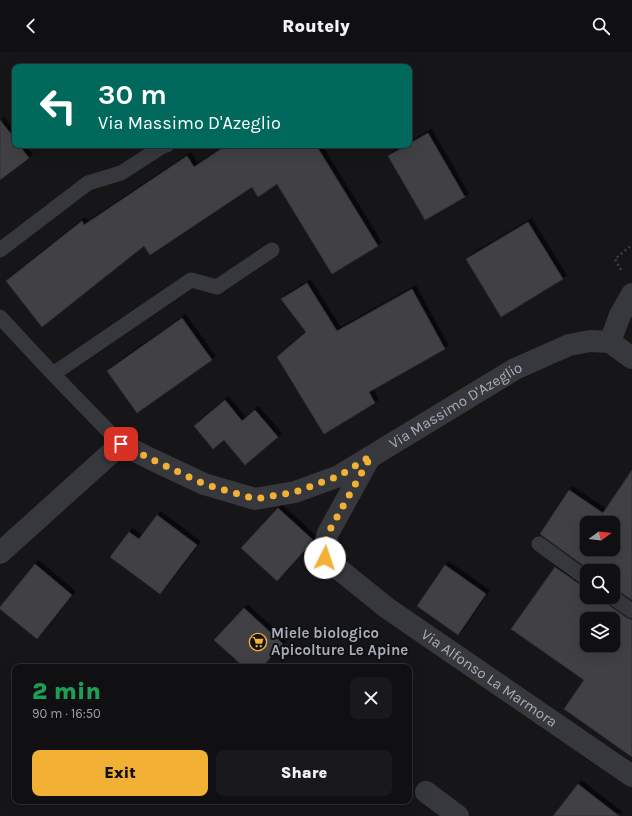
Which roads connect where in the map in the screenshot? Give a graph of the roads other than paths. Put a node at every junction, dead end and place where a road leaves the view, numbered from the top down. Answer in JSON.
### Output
{"nodes":[{"id":1,"x":160,"y":148,"type":"edge"},
{"id":2,"x":0,"y":250,"type":"edge"},
{"id":3,"x":272,"y":250,"type":"dead end"},
{"id":4,"x":632,"y":294,"type":"edge"},
{"id":5,"x":0,"y":317,"type":"edge"},
{"id":6,"x":610,"y":342,"type":"junction"},
{"id":7,"x":632,"y":358,"type":"edge"},
{"id":8,"x":53,"y":374,"type":"junction"},
{"id":9,"x":121,"y":444,"type":"junction"},
{"id":10,"x":371,"y":456,"type":"junction"},
{"id":11,"x":539,"y":544,"type":"dead end"},
{"id":12,"x":0,"y":553,"type":"edge"},
{"id":13,"x":580,"y":574,"type":"edge"},
{"id":14,"x":620,"y":603,"type":"edge"},
{"id":15,"x":632,"y":611,"type":"edge"},
{"id":16,"x":632,"y":776,"type":"edge"},
{"id":17,"x":426,"y":792,"type":"dead end"},
{"id":18,"x":458,"y":816,"type":"edge"}],
"edges":[{"from":1,"to":2,"type":"lane"},
{"from":3,"to":8,"type":"lane"},
{"from":4,"to":6,"type":"street"},
{"from":5,"to":8,"type":"lane"},
{"from":6,"to":7,"type":"street"},
{"from":6,"to":10,"type":"street","name":"Via Massimo D'Azeglio"},
{"from":8,"to":9,"type":"lane"},
{"from":9,"to":10,"type":"street","name":"Via Massimo D'Azeglio"},
{"from":9,"to":12,"type":"street"},
{"from":10,"to":16,"type":"street","name":"Via Alfonso La Marmora"},
{"from":11,"to":13,"type":"lane"},
{"from":14,"to":15,"type":"lane"},
{"from":17,"to":18,"type":"street"}]}
